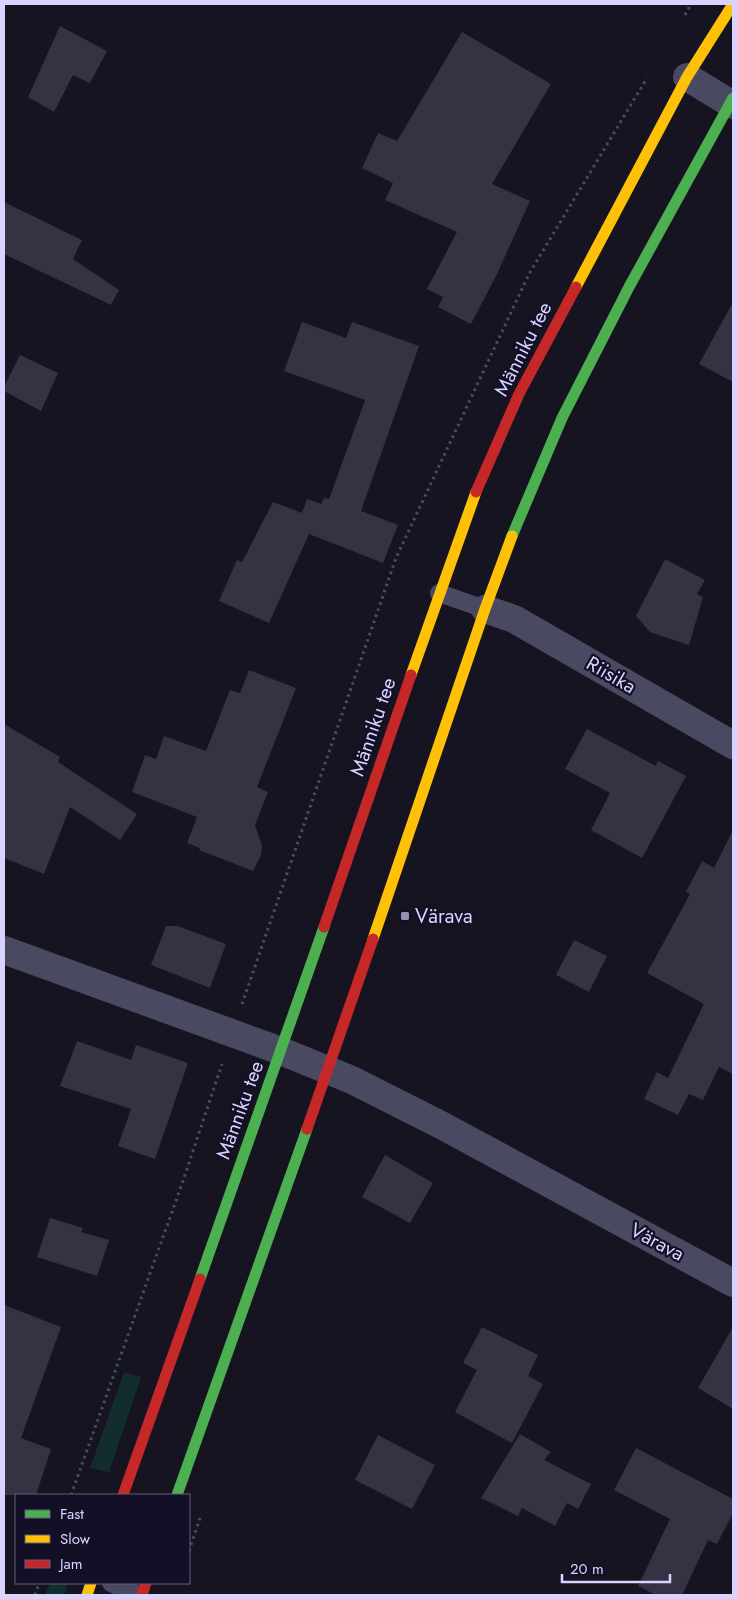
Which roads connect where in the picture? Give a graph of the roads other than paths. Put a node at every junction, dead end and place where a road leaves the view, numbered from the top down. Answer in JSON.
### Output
{"nodes":[{"id":1,"x":733,"y":4,"type":"edge"},
{"id":2,"x":687,"y":77,"type":"junction"},
{"id":3,"x":732,"y":102,"type":"edge"},
{"id":4,"x":439,"y":593,"type":"junction"},
{"id":5,"x":486,"y":609,"type":"junction"},
{"id":6,"x":733,"y":745,"type":"edge"},
{"id":7,"x":4,"y":950,"type":"edge"},
{"id":8,"x":281,"y":1051,"type":"junction"},
{"id":9,"x":328,"y":1070,"type":"junction"},
{"id":10,"x":733,"y":1284,"type":"edge"},
{"id":11,"x":123,"y":1494,"type":"edge"},
{"id":12,"x":177,"y":1494,"type":"edge"},
{"id":13,"x":113,"y":1584,"type":"edge"},
{"id":14,"x":140,"y":1595,"type":"edge"}],
"edges":[{"from":1,"to":2,"type":"street","name":"Männiku tee"},
{"from":2,"to":3,"type":"street"},
{"from":2,"to":4,"type":"street","name":"Männiku tee"},
{"from":3,"to":5,"type":"street"},
{"from":4,"to":5,"type":"lane"},
{"from":4,"to":8,"type":"street","name":"Männiku tee"},
{"from":5,"to":6,"type":"street","name":"Riisika"},
{"from":5,"to":9,"type":"street"},
{"from":7,"to":8,"type":"street","name":"Värava"},
{"from":8,"to":9,"type":"street","name":"Värava"},
{"from":8,"to":11,"type":"street","name":"Männiku tee"},
{"from":9,"to":10,"type":"street","name":"Värava"},
{"from":9,"to":12,"type":"street"},
{"from":13,"to":14,"type":"lane"}]}
